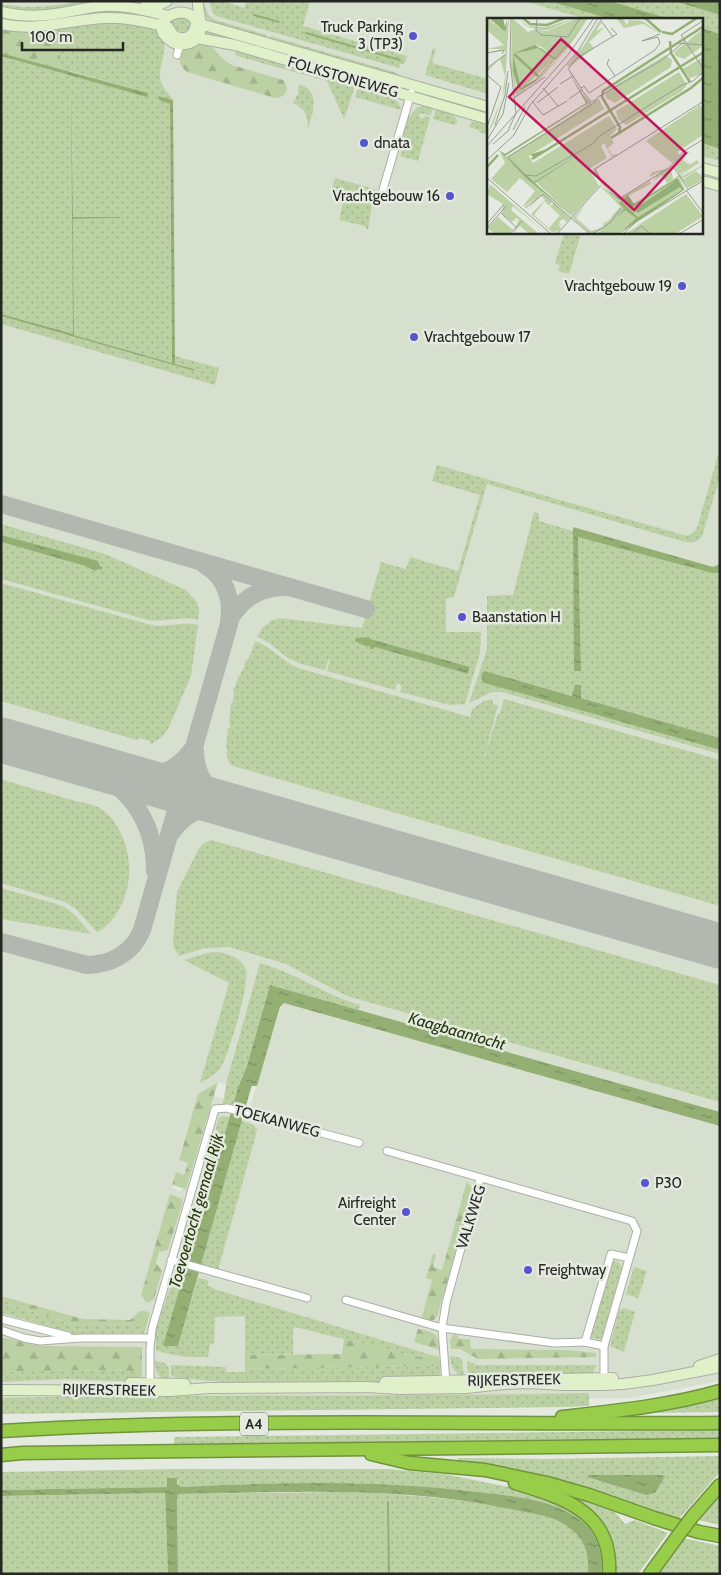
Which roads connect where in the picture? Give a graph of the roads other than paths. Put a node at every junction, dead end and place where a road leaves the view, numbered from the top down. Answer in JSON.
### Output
{"nodes":[{"id":1,"x":167,"y":1,"type":"edge"},
{"id":2,"x":198,"y":1,"type":"edge"},
{"id":3,"x":184,"y":5,"type":"edge"},
{"id":4,"x":132,"y":7,"type":"junction"},
{"id":5,"x":1,"y":12,"type":"edge"},
{"id":6,"x":199,"y":20,"type":"junction"},
{"id":7,"x":163,"y":21,"type":"junction"},
{"id":8,"x":1,"y":24,"type":"edge"},
{"id":9,"x":197,"y":38,"type":"junction"},
{"id":10,"x":180,"y":44,"type":"junction"},
{"id":11,"x":177,"y":55,"type":"dead end"},
{"id":12,"x":413,"y":85,"type":"junction"},
{"id":13,"x":410,"y":96,"type":"junction"},
{"id":14,"x":487,"y":107,"type":"edge"},
{"id":15,"x":487,"y":119,"type":"edge"},
{"id":16,"x":704,"y":169,"type":"edge"},
{"id":17,"x":720,"y":173,"type":"edge"},
{"id":18,"x":704,"y":182,"type":"edge"},
{"id":19,"x":720,"y":186,"type":"edge"},
{"id":20,"x":382,"y":193,"type":"dead end"},
{"id":21,"x":359,"y":1143,"type":"dead end"},
{"id":22,"x":387,"y":1151,"type":"dead end"},
{"id":23,"x":480,"y":1179,"type":"junction"},
{"id":24,"x":629,"y":1258,"type":"junction"},
{"id":25,"x":171,"y":1260,"type":"junction"},
{"id":26,"x":308,"y":1298,"type":"dead end"},
{"id":27,"x":346,"y":1300,"type":"dead end"},
{"id":28,"x":1,"y":1319,"type":"edge"},
{"id":29,"x":442,"y":1328,"type":"junction"},
{"id":30,"x":1,"y":1330,"type":"edge"},
{"id":31,"x":81,"y":1338,"type":"junction"},
{"id":32,"x":151,"y":1338,"type":"junction"},
{"id":33,"x":585,"y":1342,"type":"junction"},
{"id":34,"x":604,"y":1346,"type":"junction"},
{"id":35,"x":720,"y":1359,"type":"edge"},
{"id":36,"x":720,"y":1367,"type":"edge"},
{"id":37,"x":604,"y":1381,"type":"junction"},
{"id":38,"x":446,"y":1385,"type":"junction"},
{"id":39,"x":150,"y":1387,"type":"junction"},
{"id":40,"x":1,"y":1388,"type":"edge"},
{"id":41,"x":720,"y":1391,"type":"edge"},
{"id":42,"x":507,"y":1422,"type":"junction"},
{"id":43,"x":720,"y":1422,"type":"edge"},
{"id":44,"x":1,"y":1431,"type":"edge"},
{"id":45,"x":720,"y":1445,"type":"edge"},
{"id":46,"x":354,"y":1449,"type":"junction"},
{"id":47,"x":1,"y":1455,"type":"edge"},
{"id":48,"x":460,"y":1467,"type":"junction"},
{"id":49,"x":720,"y":1485,"type":"edge"},
{"id":50,"x":720,"y":1536,"type":"edge"},
{"id":51,"x":609,"y":1574,"type":"edge"},
{"id":52,"x":650,"y":1574,"type":"edge"}],
"edges":[{"from":1,"to":4,"type":"street"},
{"from":2,"to":6,"type":"street"},
{"from":3,"to":6,"type":"street"},
{"from":3,"to":7,"type":"street"},
{"from":4,"to":5,"type":"street"},
{"from":4,"to":7,"type":"street"},
{"from":6,"to":7,"type":"street"},
{"from":6,"to":9,"type":"street"},
{"from":6,"to":12,"type":"street","name":"FOLKSTONEWEG"},
{"from":7,"to":8,"type":"street"},
{"from":7,"to":10,"type":"street"},
{"from":9,"to":10,"type":"street"},
{"from":9,"to":13,"type":"street","name":"FOLKSTONEWEG"},
{"from":10,"to":11,"type":"street"},
{"from":12,"to":13,"type":"street"},
{"from":12,"to":14,"type":"street","name":"FOLKSTONEWEG"},
{"from":13,"to":15,"type":"street","name":"FOLKSTONEWEG"},
{"from":13,"to":20,"type":"street"},
{"from":16,"to":17,"type":"street"},
{"from":18,"to":19,"type":"street"},
{"from":21,"to":25,"type":"street","name":"TOEKANWEG"},
{"from":22,"to":23,"type":"street"},
{"from":23,"to":24,"type":"street","name":"VALKWEG"},
{"from":23,"to":29,"type":"street","name":"VALKWEG"},
{"from":24,"to":33,"type":"street"},
{"from":24,"to":34,"type":"street"},
{"from":25,"to":26,"type":"street"},
{"from":25,"to":32,"type":"street","name":"TOEKANWEG"},
{"from":27,"to":29,"type":"street"},
{"from":28,"to":31,"type":"street"},
{"from":29,"to":33,"type":"street"},
{"from":29,"to":38,"type":"street","name":"VALKWEG"},
{"from":30,"to":31,"type":"street"},
{"from":31,"to":32,"type":"street"},
{"from":32,"to":39,"type":"street","name":"TOEKANWEG"},
{"from":33,"to":34,"type":"street"},
{"from":34,"to":37,"type":"street"},
{"from":35,"to":37,"type":"street","name":"RIJKERSTREEK"},
{"from":36,"to":37,"type":"street","name":"RIJKERSTREEK"},
{"from":37,"to":38,"type":"street","name":"RIJKERSTREEK"},
{"from":38,"to":39,"type":"street","name":"RIJKERSTREEK"},
{"from":39,"to":40,"type":"street","name":"RIJKERSTREEK"},
{"from":41,"to":42,"type":"highway","number":"A4"},
{"from":42,"to":43,"type":"highway","number":"A4"},
{"from":42,"to":44,"type":"highway","number":"A4"},
{"from":45,"to":46,"type":"highway","number":"A4"},
{"from":46,"to":47,"type":"highway","number":"A4"},
{"from":46,"to":48,"type":"highway","number":"A4"},
{"from":48,"to":50,"type":"highway","number":"A4"},
{"from":48,"to":51,"type":"highway","number":"A4"},
{"from":49,"to":52,"type":"highway","bridge":true}]}
